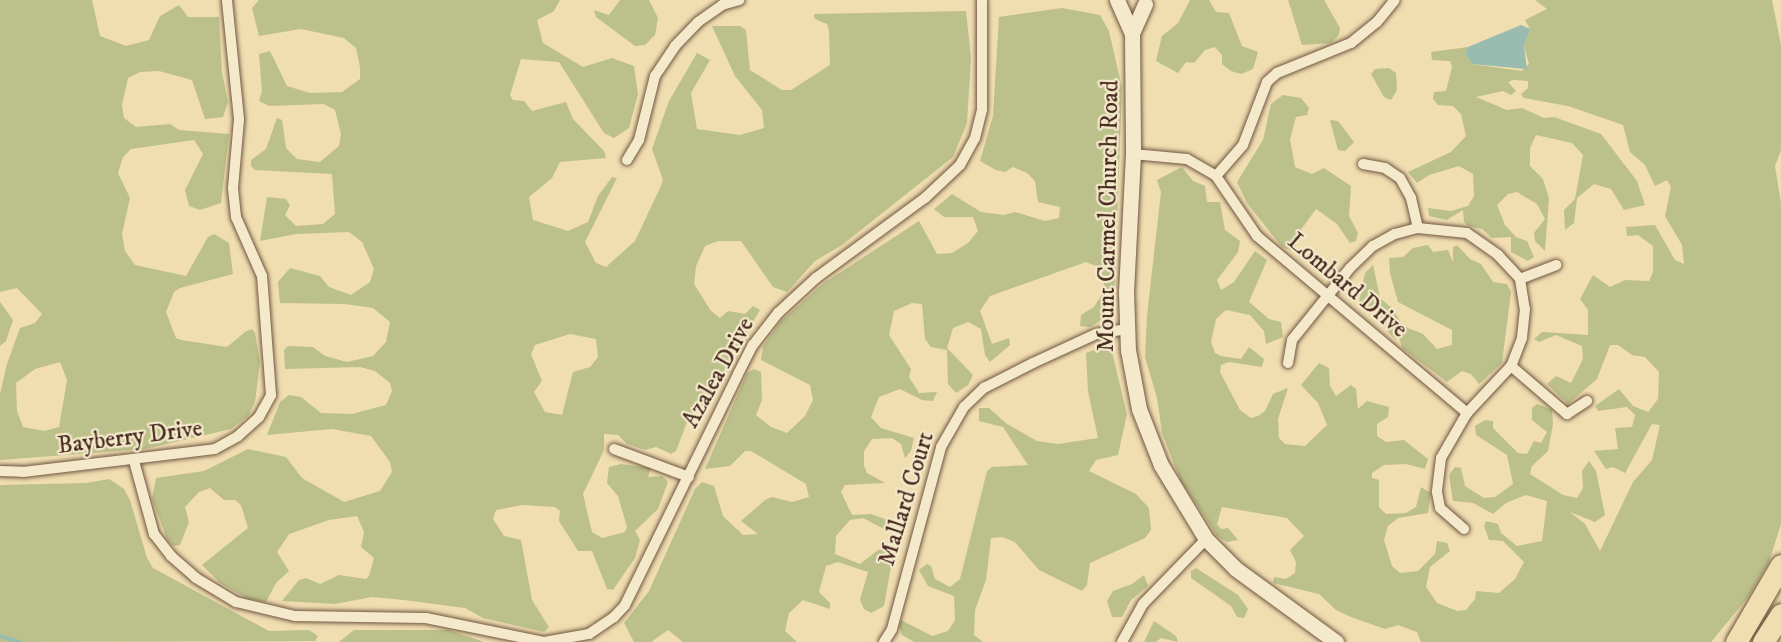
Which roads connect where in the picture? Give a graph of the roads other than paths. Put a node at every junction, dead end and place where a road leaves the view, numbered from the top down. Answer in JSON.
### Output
{"nodes":[{"id":1,"x":227,"y":0,"type":"edge"},
{"id":2,"x":739,"y":0,"type":"edge"},
{"id":3,"x":982,"y":0,"type":"edge"},
{"id":4,"x":1118,"y":0,"type":"edge"},
{"id":5,"x":1395,"y":0,"type":"edge"},
{"id":6,"x":1149,"y":2,"type":"edge"},
{"id":7,"x":1132,"y":33,"type":"junction"},
{"id":8,"x":1133,"y":154,"type":"junction"},
{"id":9,"x":627,"y":160,"type":"dead end"},
{"id":10,"x":1363,"y":164,"type":"dead end"},
{"id":11,"x":1216,"y":176,"type":"junction"},
{"id":12,"x":1418,"y":228,"type":"junction"},
{"id":13,"x":1556,"y":265,"type":"dead end"},
{"id":14,"x":1520,"y":279,"type":"junction"},
{"id":15,"x":1327,"y":298,"type":"junction"},
{"id":16,"x":1126,"y":329,"type":"junction"},
{"id":17,"x":1288,"y":363,"type":"dead end"},
{"id":18,"x":1511,"y":366,"type":"junction"},
{"id":19,"x":1587,"y":401,"type":"dead end"},
{"id":20,"x":1467,"y":413,"type":"junction"},
{"id":21,"x":614,"y":449,"type":"dead end"},
{"id":22,"x":134,"y":461,"type":"junction"},
{"id":23,"x":0,"y":471,"type":"edge"},
{"id":24,"x":689,"y":477,"type":"junction"},
{"id":25,"x":1464,"y":529,"type":"dead end"},
{"id":26,"x":1206,"y":540,"type":"junction"},
{"id":27,"x":1781,"y":565,"type":"edge"},
{"id":28,"x":1781,"y":614,"type":"edge"},
{"id":29,"x":544,"y":642,"type":"edge"},
{"id":30,"x":884,"y":642,"type":"edge"},
{"id":31,"x":1122,"y":642,"type":"edge"},
{"id":32,"x":1336,"y":642,"type":"edge"},
{"id":33,"x":1736,"y":642,"type":"edge"},
{"id":34,"x":1763,"y":642,"type":"edge"}],
"edges":[{"from":1,"to":22,"type":"street","name":"Bayberry Drive"},
{"from":2,"to":9,"type":"street"},
{"from":3,"to":24,"type":"street","name":"Azalea Drive"},
{"from":4,"to":6,"type":"main road"},
{"from":4,"to":7,"type":"main road","name":"Mount Carmel Church Road"},
{"from":5,"to":11,"type":"street"},
{"from":6,"to":7,"type":"main road","name":"Mount Carmel Church Road"},
{"from":7,"to":8,"type":"main road","name":"Mount Carmel Church Road"},
{"from":8,"to":11,"type":"street"},
{"from":8,"to":16,"type":"main road","name":"Mount Carmel Church Road"},
{"from":10,"to":12,"type":"street"},
{"from":11,"to":15,"type":"street","name":"Lombard Drive"},
{"from":12,"to":14,"type":"street"},
{"from":12,"to":15,"type":"street"},
{"from":13,"to":14,"type":"street"},
{"from":14,"to":18,"type":"street"},
{"from":15,"to":17,"type":"street"},
{"from":15,"to":20,"type":"street","name":"Lombard Drive"},
{"from":16,"to":26,"type":"main road","name":"Mount Carmel Church Road"},
{"from":16,"to":30,"type":"street","name":"Mallard Court"},
{"from":18,"to":19,"type":"street"},
{"from":18,"to":20,"type":"street"},
{"from":20,"to":25,"type":"street"},
{"from":21,"to":24,"type":"street"},
{"from":22,"to":23,"type":"street","name":"Bayberry Drive"},
{"from":22,"to":29,"type":"street","name":"Azalea Drive"},
{"from":24,"to":29,"type":"street","name":"Azalea Drive"},
{"from":26,"to":31,"type":"street"},
{"from":26,"to":32,"type":"main road","name":"Mount Carmel Church Road"},
{"from":27,"to":33,"type":"highway"},
{"from":28,"to":34,"type":"highway"}]}
